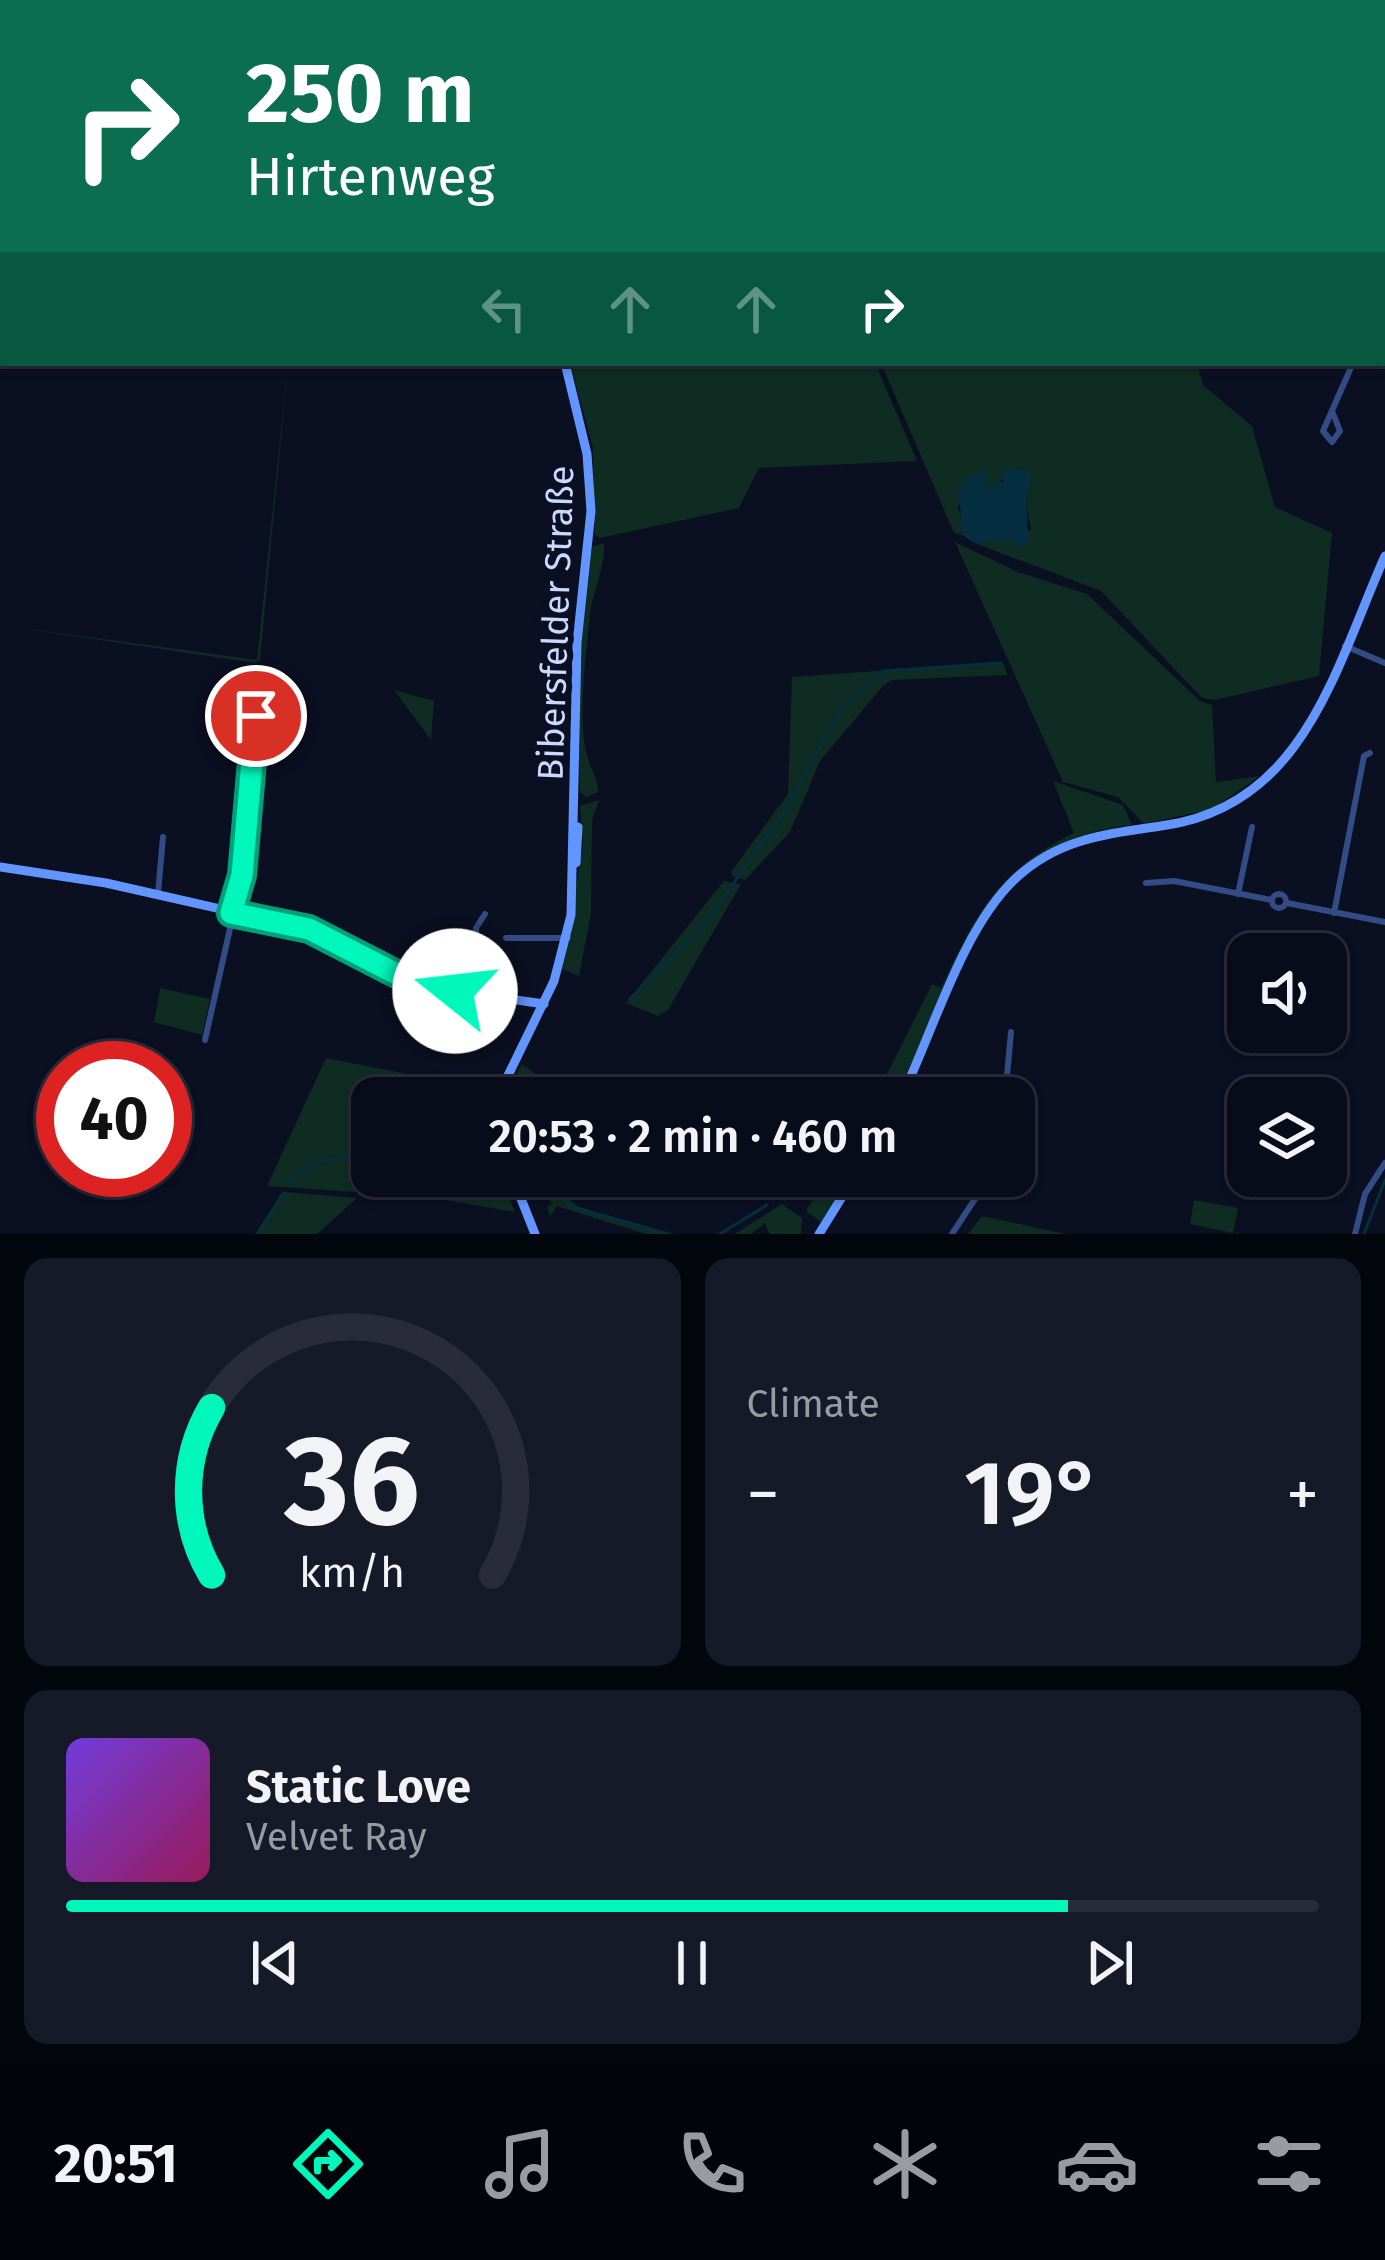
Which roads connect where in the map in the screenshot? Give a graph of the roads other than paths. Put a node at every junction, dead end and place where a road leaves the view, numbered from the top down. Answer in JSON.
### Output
{"nodes":[{"id":1,"x":566,"y":366,"type":"edge"},
{"id":2,"x":1352,"y":366,"type":"edge"},
{"id":3,"x":1332,"y":411,"type":"junction"},
{"id":4,"x":1385,"y":556,"type":"edge"},
{"id":5,"x":1345,"y":646,"type":"junction"},
{"id":6,"x":1385,"y":663,"type":"edge"},
{"id":7,"x":256,"y":716,"type":"dead end"},
{"id":8,"x":1370,"y":753,"type":"dead end"},
{"id":9,"x":1252,"y":827,"type":"dead end"},
{"id":10,"x":163,"y":837,"type":"dead end"},
{"id":11,"x":0,"y":867,"type":"edge"},
{"id":12,"x":1146,"y":883,"type":"dead end"},
{"id":13,"x":1238,"y":894,"type":"junction"},
{"id":14,"x":158,"y":897,"type":"junction"},
{"id":15,"x":231,"y":913,"type":"junction"},
{"id":16,"x":1334,"y":913,"type":"junction"},
{"id":17,"x":485,"y":914,"type":"dead end"},
{"id":18,"x":1385,"y":922,"type":"edge"},
{"id":19,"x":506,"y":938,"type":"dead end"},
{"id":20,"x":568,"y":938,"type":"junction"},
{"id":21,"x":478,"y":994,"type":"junction"},
{"id":22,"x":544,"y":1004,"type":"junction"},
{"id":23,"x":1011,"y":1032,"type":"dead end"},
{"id":24,"x":205,"y":1040,"type":"dead end"},
{"id":25,"x":508,"y":1077,"type":"edge"},
{"id":26,"x":911,"y":1077,"type":"edge"},
{"id":27,"x":1007,"y":1077,"type":"edge"},
{"id":28,"x":1385,"y":1163,"type":"edge"},
{"id":29,"x":521,"y":1197,"type":"edge"},
{"id":30,"x":842,"y":1197,"type":"edge"},
{"id":31,"x":976,"y":1197,"type":"edge"},
{"id":32,"x":536,"y":1234,"type":"edge"},
{"id":33,"x":819,"y":1234,"type":"edge"},
{"id":34,"x":952,"y":1234,"type":"edge"},
{"id":35,"x":1355,"y":1234,"type":"edge"}],
"edges":[{"from":1,"to":20,"type":"street","name":"Bibersfelder Straße"},
{"from":2,"to":3,"type":"street"},
{"from":3,"to":3,"type":"street"},
{"from":4,"to":5,"type":"street"},
{"from":5,"to":6,"type":"street"},
{"from":5,"to":26,"type":"street"},
{"from":7,"to":15,"type":"street"},
{"from":8,"to":16,"type":"street"},
{"from":9,"to":13,"type":"street"},
{"from":10,"to":14,"type":"street"},
{"from":11,"to":14,"type":"street"},
{"from":12,"to":13,"type":"street"},
{"from":13,"to":16,"type":"street"},
{"from":14,"to":15,"type":"street"},
{"from":15,"to":21,"type":"street"},
{"from":15,"to":24,"type":"street"},
{"from":16,"to":18,"type":"street"},
{"from":17,"to":21,"type":"street"},
{"from":19,"to":20,"type":"street"},
{"from":20,"to":22,"type":"street","name":"Bibersfelder Straße"},
{"from":21,"to":22,"type":"street"},
{"from":22,"to":25,"type":"street","name":"Bibersfelder Straße"},
{"from":23,"to":27,"type":"street"},
{"from":28,"to":35,"type":"street"},
{"from":29,"to":32,"type":"street"},
{"from":30,"to":33,"type":"street"},
{"from":31,"to":34,"type":"street"}]}
